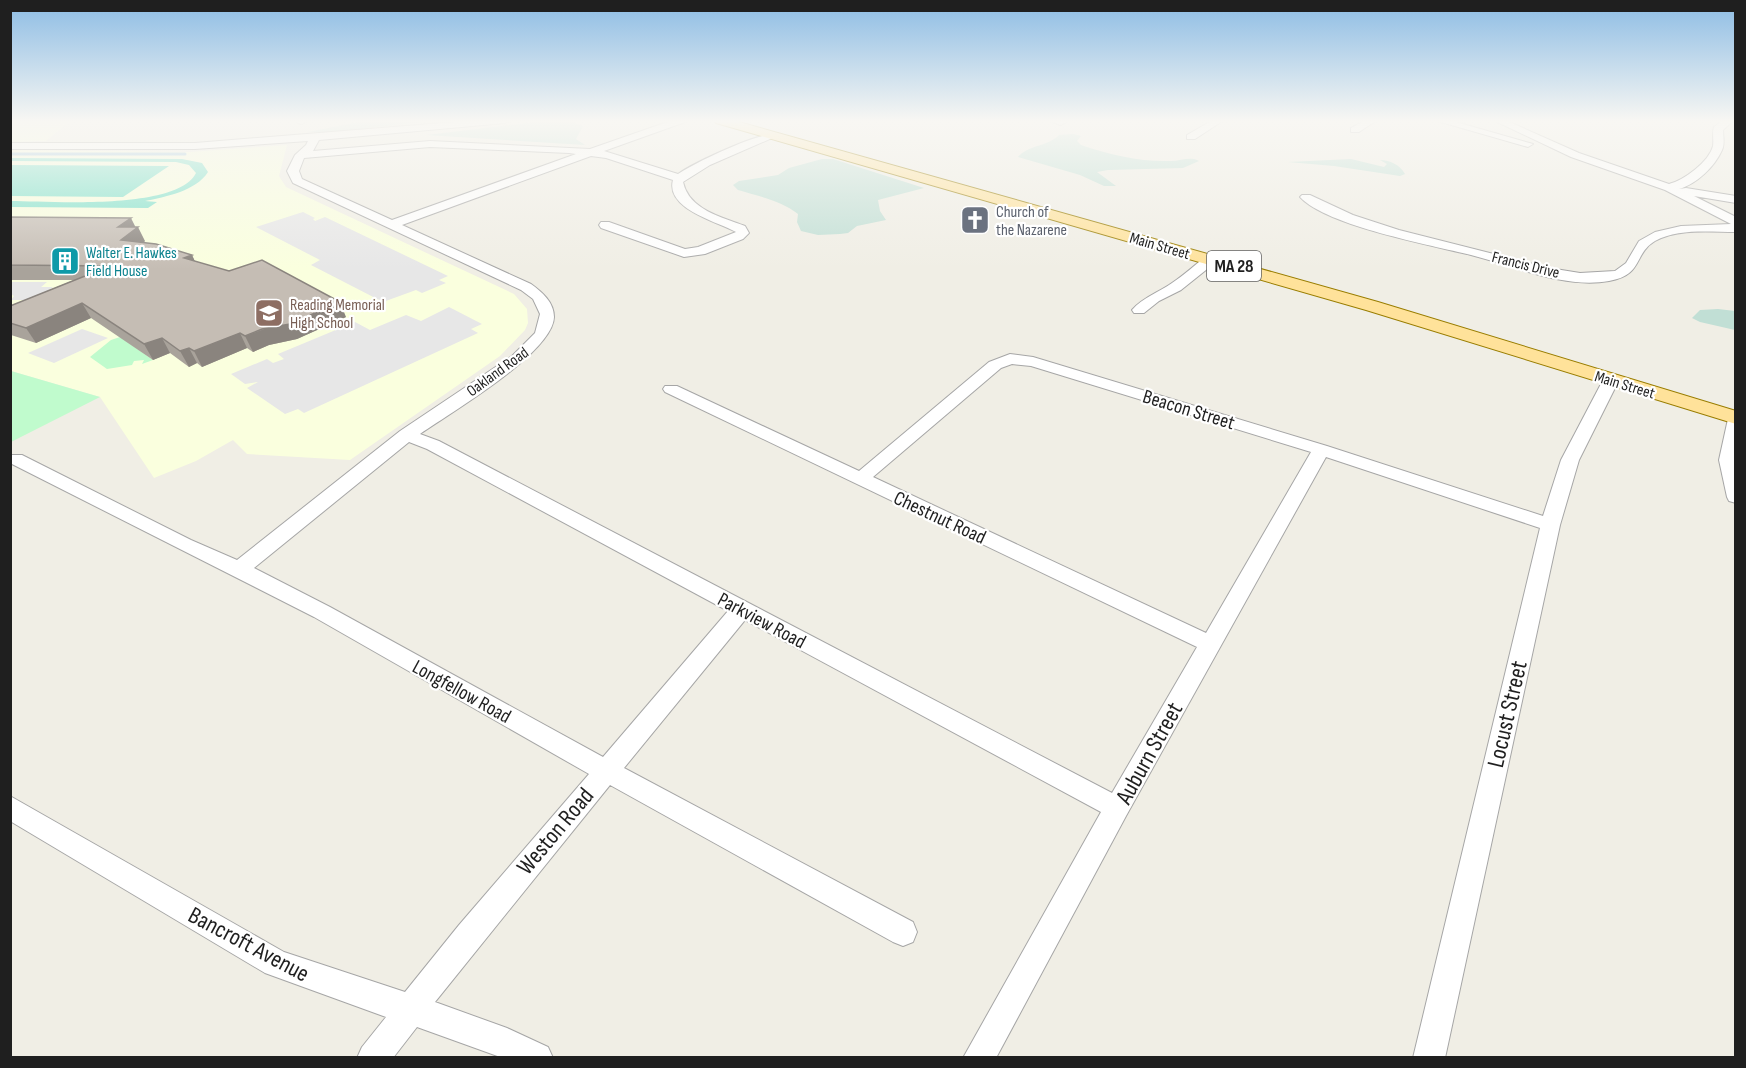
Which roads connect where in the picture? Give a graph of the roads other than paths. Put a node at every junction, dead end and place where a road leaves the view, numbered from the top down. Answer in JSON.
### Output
{"nodes":[{"id":1,"x":294,"y":170,"type":"edge"},
{"id":2,"x":542,"y":170,"type":"edge"},
{"id":3,"x":654,"y":170,"type":"edge"},
{"id":4,"x":693,"y":170,"type":"edge"},
{"id":5,"x":896,"y":170,"type":"edge"},
{"id":6,"x":1615,"y":170,"type":"edge"},
{"id":7,"x":1700,"y":170,"type":"edge"},
{"id":8,"x":680,"y":178,"type":"junction"},
{"id":9,"x":1669,"y":188,"type":"junction"},
{"id":10,"x":1306,"y":197,"type":"dead end"},
{"id":11,"x":1733,"y":200,"type":"edge"},
{"id":12,"x":1696,"y":202,"type":"junction"},
{"id":13,"x":1736,"y":222,"type":"edge"},
{"id":14,"x":391,"y":225,"type":"junction"},
{"id":15,"x":605,"y":225,"type":"dead end"},
{"id":16,"x":1736,"y":228,"type":"edge"},
{"id":17,"x":1210,"y":260,"type":"junction"},
{"id":18,"x":1139,"y":310,"type":"dead end"},
{"id":19,"x":1611,"y":380,"type":"junction"},
{"id":20,"x":671,"y":389,"type":"dead end"},
{"id":21,"x":1736,"y":419,"type":"edge"},
{"id":22,"x":406,"y":435,"type":"junction"},
{"id":23,"x":1321,"y":450,"type":"junction"},
{"id":24,"x":16,"y":459,"type":"dead end"},
{"id":25,"x":860,"y":479,"type":"junction"},
{"id":26,"x":1736,"y":497,"type":"edge"},
{"id":27,"x":1550,"y":525,"type":"junction"},
{"id":28,"x":239,"y":569,"type":"junction"},
{"id":29,"x":742,"y":609,"type":"junction"},
{"id":30,"x":1210,"y":644,"type":"junction"},
{"id":31,"x":606,"y":771,"type":"junction"},
{"id":32,"x":10,"y":807,"type":"edge"},
{"id":33,"x":1117,"y":808,"type":"junction"},
{"id":34,"x":903,"y":932,"type":"dead end"},
{"id":35,"x":412,"y":1008,"type":"junction"},
{"id":36,"x":373,"y":1058,"type":"edge"},
{"id":37,"x":537,"y":1058,"type":"edge"},
{"id":38,"x":979,"y":1058,"type":"edge"},
{"id":39,"x":1429,"y":1058,"type":"edge"}],
"edges":[{"from":1,"to":14,"type":"street","name":"Oakland Road"},
{"from":2,"to":14,"type":"street"},
{"from":3,"to":8,"type":"street"},
{"from":4,"to":8,"type":"street"},
{"from":5,"to":17,"type":"main road","name":"Main Street","number":"MA 28"},
{"from":6,"to":9,"type":"street"},
{"from":7,"to":9,"type":"street"},
{"from":8,"to":15,"type":"street"},
{"from":9,"to":11,"type":"street"},
{"from":9,"to":12,"type":"street"},
{"from":10,"to":16,"type":"street","name":"Francis Drive"},
{"from":11,"to":12,"type":"street"},
{"from":12,"to":13,"type":"street"},
{"from":14,"to":22,"type":"street","name":"Oakland Road"},
{"from":17,"to":18,"type":"street"},
{"from":17,"to":19,"type":"main road","name":"Main Street","number":"MA 28"},
{"from":19,"to":21,"type":"main road","name":"Main Street","number":"MA 28"},
{"from":19,"to":27,"type":"street","name":"Locust Street"},
{"from":20,"to":25,"type":"street","name":"Chestnut Road"},
{"from":21,"to":26,"type":"street"},
{"from":22,"to":28,"type":"street","name":"Oakland Road"},
{"from":22,"to":29,"type":"street","name":"Parkview Road"},
{"from":23,"to":25,"type":"street","name":"Beacon Street"},
{"from":23,"to":27,"type":"street","name":"Beacon Street"},
{"from":23,"to":30,"type":"street","name":"Auburn Street"},
{"from":24,"to":28,"type":"street","name":"Longfellow Road"},
{"from":25,"to":30,"type":"street","name":"Chestnut Road"},
{"from":27,"to":39,"type":"street","name":"Locust Street"},
{"from":28,"to":31,"type":"street","name":"Longfellow Road"},
{"from":29,"to":31,"type":"street","name":"Weston Road"},
{"from":29,"to":33,"type":"street","name":"Parkview Road"},
{"from":30,"to":33,"type":"street","name":"Auburn Street"},
{"from":31,"to":34,"type":"street","name":"Longfellow Road"},
{"from":31,"to":35,"type":"street","name":"Weston Road"},
{"from":32,"to":35,"type":"street","name":"Bancroft Avenue"},
{"from":33,"to":38,"type":"street","name":"Auburn Street"},
{"from":35,"to":36,"type":"street","name":"Weston Road"},
{"from":35,"to":37,"type":"street","name":"Bancroft Avenue"}]}
